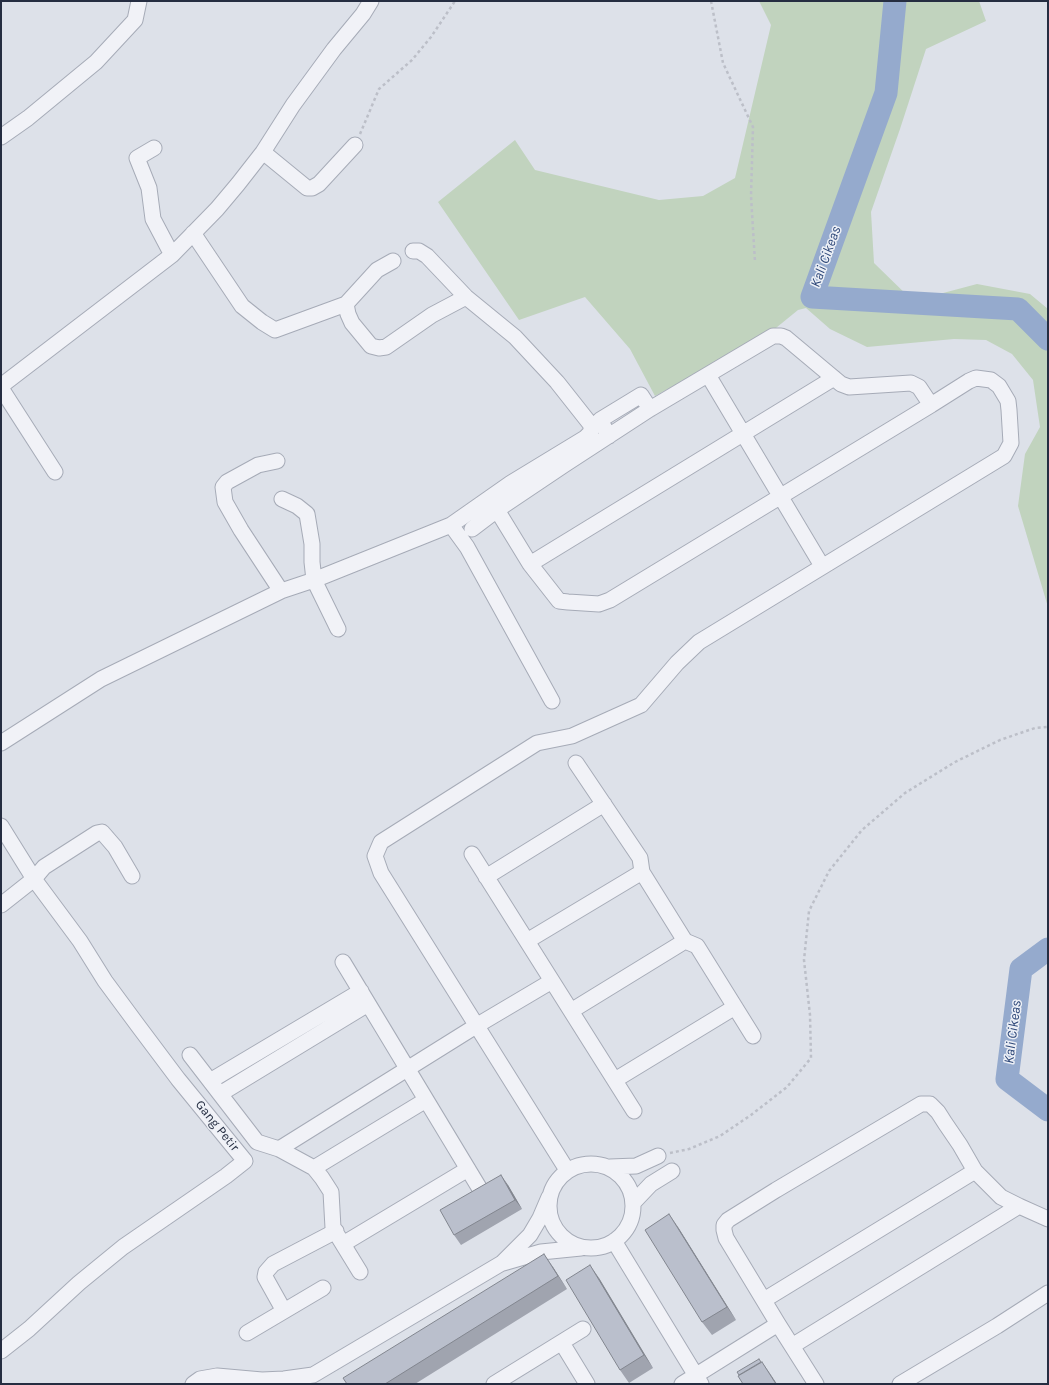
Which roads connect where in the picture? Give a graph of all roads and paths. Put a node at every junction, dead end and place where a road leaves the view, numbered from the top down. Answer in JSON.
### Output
{"nodes":[{"id":1,"x":139,"y":1,"type":"edge"},
{"id":2,"x":371,"y":1,"type":"edge"},
{"id":3,"x":455,"y":1,"type":"edge"},
{"id":4,"x":711,"y":1,"type":"edge"},
{"id":5,"x":1,"y":137,"type":"edge"},
{"id":6,"x":355,"y":145,"type":"joint"},
{"id":7,"x":154,"y":148,"type":"dead end"},
{"id":8,"x":263,"y":152,"type":"junction"},
{"id":9,"x":193,"y":233,"type":"junction"},
{"id":10,"x":413,"y":251,"type":"dead end"},
{"id":11,"x":172,"y":255,"type":"junction"},
{"id":12,"x":393,"y":261,"type":"dead end"},
{"id":13,"x":755,"y":262,"type":"dead end"},
{"id":14,"x":466,"y":298,"type":"junction"},
{"id":15,"x":346,"y":304,"type":"junction"},
{"id":16,"x":708,"y":375,"type":"junction"},
{"id":17,"x":834,"y":378,"type":"junction"},
{"id":18,"x":1,"y":387,"type":"edge"},
{"id":19,"x":931,"y":405,"type":"junction"},
{"id":20,"x":743,"y":433,"type":"junction"},
{"id":21,"x":277,"y":461,"type":"dead end"},
{"id":22,"x":56,"y":472,"type":"dead end"},
{"id":23,"x":781,"y":496,"type":"junction"},
{"id":24,"x":282,"y":499,"type":"dead end"},
{"id":25,"x":497,"y":510,"type":"junction"},
{"id":26,"x":451,"y":525,"type":"junction"},
{"id":27,"x":472,"y":529,"type":"dead end"},
{"id":28,"x":530,"y":564,"type":"junction"},
{"id":29,"x":822,"y":566,"type":"junction"},
{"id":30,"x":314,"y":580,"type":"junction"},
{"id":31,"x":281,"y":591,"type":"junction"},
{"id":32,"x":338,"y":629,"type":"dead end"},
{"id":33,"x":552,"y":701,"type":"dead end"},
{"id":34,"x":1048,"y":727,"type":"edge"},
{"id":35,"x":1,"y":744,"type":"edge"},
{"id":36,"x":576,"y":763,"type":"dead end"},
{"id":37,"x":604,"y":804,"type":"junction"},
{"id":38,"x":1,"y":826,"type":"edge"},
{"id":39,"x":472,"y":854,"type":"dead end"},
{"id":40,"x":642,"y":872,"type":"junction"},
{"id":41,"x":132,"y":876,"type":"dead end"},
{"id":42,"x":486,"y":877,"type":"junction"},
{"id":43,"x":34,"y":879,"type":"junction"},
{"id":44,"x":1,"y":905,"type":"edge"},
{"id":45,"x":527,"y":941,"type":"junction"},
{"id":46,"x":685,"y":941,"type":"junction"},
{"id":47,"x":344,"y":962,"type":"dead end"},
{"id":48,"x":552,"y":981,"type":"junction"},
{"id":49,"x":365,"y":997,"type":"junction"},
{"id":50,"x":735,"y":1007,"type":"junction"},
{"id":51,"x":571,"y":1011,"type":"junction"},
{"id":52,"x":476,"y":1026,"type":"junction"},
{"id":53,"x":753,"y":1036,"type":"dead end"},
{"id":54,"x":284,"y":1037,"type":"junction"},
{"id":55,"x":293,"y":1050,"type":"junction"},
{"id":56,"x":190,"y":1055,"type":"dead end"},
{"id":57,"x":408,"y":1069,"type":"junction"},
{"id":58,"x":615,"y":1080,"type":"junction"},
{"id":59,"x":210,"y":1081,"type":"junction"},
{"id":60,"x":220,"y":1094,"type":"junction"},
{"id":61,"x":426,"y":1100,"type":"junction"},
{"id":62,"x":634,"y":1111,"type":"dead end"},
{"id":63,"x":279,"y":1148,"type":"junction"},
{"id":64,"x":658,"y":1156,"type":"joint"},
{"id":65,"x":610,"y":1167,"type":"junction"},
{"id":66,"x":314,"y":1168,"type":"junction"},
{"id":67,"x":468,"y":1169,"type":"junction"},
{"id":68,"x":567,"y":1170,"type":"junction"},
{"id":69,"x":672,"y":1170,"type":"dead end"},
{"id":70,"x":975,"y":1171,"type":"junction"},
{"id":71,"x":483,"y":1194,"type":"edge"},
{"id":72,"x":549,"y":1197,"type":"junction"},
{"id":73,"x":633,"y":1203,"type":"junction"},
{"id":74,"x":1019,"y":1206,"type":"junction"},
{"id":75,"x":1048,"y":1219,"type":"edge"},
{"id":76,"x":339,"y":1238,"type":"junction"},
{"id":77,"x":614,"y":1242,"type":"junction"},
{"id":78,"x":582,"y":1248,"type":"junction"},
{"id":79,"x":502,"y":1263,"type":"junction"},
{"id":80,"x":360,"y":1272,"type":"dead end"},
{"id":81,"x":323,"y":1288,"type":"dead end"},
{"id":82,"x":1048,"y":1293,"type":"edge"},
{"id":83,"x":764,"y":1300,"type":"junction"},
{"id":84,"x":284,"y":1311,"type":"junction"},
{"id":85,"x":778,"y":1324,"type":"junction"},
{"id":86,"x":583,"y":1329,"type":"dead end"},
{"id":87,"x":247,"y":1332,"type":"dead end"},
{"id":88,"x":562,"y":1342,"type":"junction"},
{"id":89,"x":792,"y":1346,"type":"junction"},
{"id":90,"x":1,"y":1351,"type":"edge"},
{"id":91,"x":698,"y":1380,"type":"edge"},
{"id":92,"x":194,"y":1384,"type":"edge"},
{"id":93,"x":494,"y":1384,"type":"edge"},
{"id":94,"x":587,"y":1384,"type":"edge"},
{"id":95,"x":682,"y":1384,"type":"edge"},
{"id":96,"x":816,"y":1384,"type":"edge"},
{"id":97,"x":900,"y":1384,"type":"edge"}],
"edges":[{"from":1,"to":5,"type":"street"},
{"from":2,"to":8,"type":"street"},
{"from":3,"to":6,"type":"path"},
{"from":4,"to":13,"type":"path"},
{"from":6,"to":8,"type":"street"},
{"from":7,"to":11,"type":"street"},
{"from":8,"to":9,"type":"street"},
{"from":9,"to":11,"type":"street"},
{"from":9,"to":15,"type":"street"},
{"from":10,"to":14,"type":"street"},
{"from":11,"to":18,"type":"street"},
{"from":12,"to":15,"type":"street"},
{"from":14,"to":15,"type":"street"},
{"from":14,"to":26,"type":"street"},
{"from":16,"to":17,"type":"street"},
{"from":16,"to":20,"type":"street"},
{"from":16,"to":25,"type":"street"},
{"from":17,"to":19,"type":"street"},
{"from":17,"to":20,"type":"street"},
{"from":18,"to":22,"type":"street"},
{"from":19,"to":23,"type":"street"},
{"from":19,"to":29,"type":"street"},
{"from":20,"to":23,"type":"street"},
{"from":20,"to":28,"type":"street"},
{"from":21,"to":31,"type":"street"},
{"from":23,"to":28,"type":"street"},
{"from":23,"to":29,"type":"street"},
{"from":24,"to":30,"type":"street"},
{"from":25,"to":27,"type":"street"},
{"from":25,"to":28,"type":"street"},
{"from":26,"to":30,"type":"street"},
{"from":26,"to":33,"type":"street"},
{"from":29,"to":52,"type":"street"},
{"from":30,"to":31,"type":"street"},
{"from":30,"to":32,"type":"street"},
{"from":31,"to":35,"type":"street"},
{"from":34,"to":64,"type":"path"},
{"from":36,"to":37,"type":"street"},
{"from":37,"to":40,"type":"street"},
{"from":37,"to":42,"type":"street"},
{"from":38,"to":43,"type":"street"},
{"from":39,"to":42,"type":"street"},
{"from":40,"to":45,"type":"street"},
{"from":40,"to":46,"type":"street"},
{"from":41,"to":43,"type":"street"},
{"from":42,"to":45,"type":"street"},
{"from":43,"to":44,"type":"street"},
{"from":43,"to":90,"type":"street","name":"Gang Petir"},
{"from":45,"to":48,"type":"street"},
{"from":46,"to":50,"type":"street"},
{"from":46,"to":51,"type":"street"},
{"from":47,"to":49,"type":"street"},
{"from":48,"to":51,"type":"street"},
{"from":48,"to":52,"type":"street"},
{"from":49,"to":54,"type":"street"},
{"from":49,"to":55,"type":"street"},
{"from":49,"to":57,"type":"street"},
{"from":50,"to":53,"type":"street"},
{"from":50,"to":58,"type":"street"},
{"from":51,"to":58,"type":"street"},
{"from":52,"to":57,"type":"street"},
{"from":52,"to":68,"type":"street"},
{"from":54,"to":55,"type":"street"},
{"from":54,"to":59,"type":"street"},
{"from":55,"to":60,"type":"street"},
{"from":56,"to":59,"type":"street"},
{"from":57,"to":61,"type":"street"},
{"from":57,"to":63,"type":"street"},
{"from":58,"to":62,"type":"street"},
{"from":59,"to":60,"type":"street"},
{"from":60,"to":63,"type":"street"},
{"from":61,"to":66,"type":"street"},
{"from":61,"to":67,"type":"street"},
{"from":63,"to":66,"type":"street"},
{"from":64,"to":65,"type":"street"},
{"from":65,"to":68,"type":"street"},
{"from":65,"to":73,"type":"street"},
{"from":66,"to":76,"type":"street"},
{"from":67,"to":71,"type":"street"},
{"from":67,"to":76,"type":"street"},
{"from":68,"to":72,"type":"street"},
{"from":69,"to":73,"type":"street"},
{"from":70,"to":74,"type":"street"},
{"from":70,"to":83,"type":"street"},
{"from":70,"to":83,"type":"street"},
{"from":72,"to":78,"type":"street"},
{"from":72,"to":79,"type":"street"},
{"from":73,"to":77,"type":"street"},
{"from":74,"to":75,"type":"street"},
{"from":74,"to":89,"type":"street"},
{"from":76,"to":80,"type":"street"},
{"from":76,"to":84,"type":"street"},
{"from":77,"to":78,"type":"street"},
{"from":77,"to":91,"type":"street"},
{"from":78,"to":79,"type":"street"},
{"from":79,"to":92,"type":"street"},
{"from":81,"to":84,"type":"street"},
{"from":82,"to":97,"type":"street"},
{"from":83,"to":85,"type":"street"},
{"from":84,"to":87,"type":"street"},
{"from":85,"to":89,"type":"street"},
{"from":85,"to":91,"type":"street"},
{"from":86,"to":88,"type":"street"},
{"from":88,"to":93,"type":"street"},
{"from":88,"to":94,"type":"street"},
{"from":89,"to":96,"type":"street"},
{"from":91,"to":95,"type":"street"}]}
